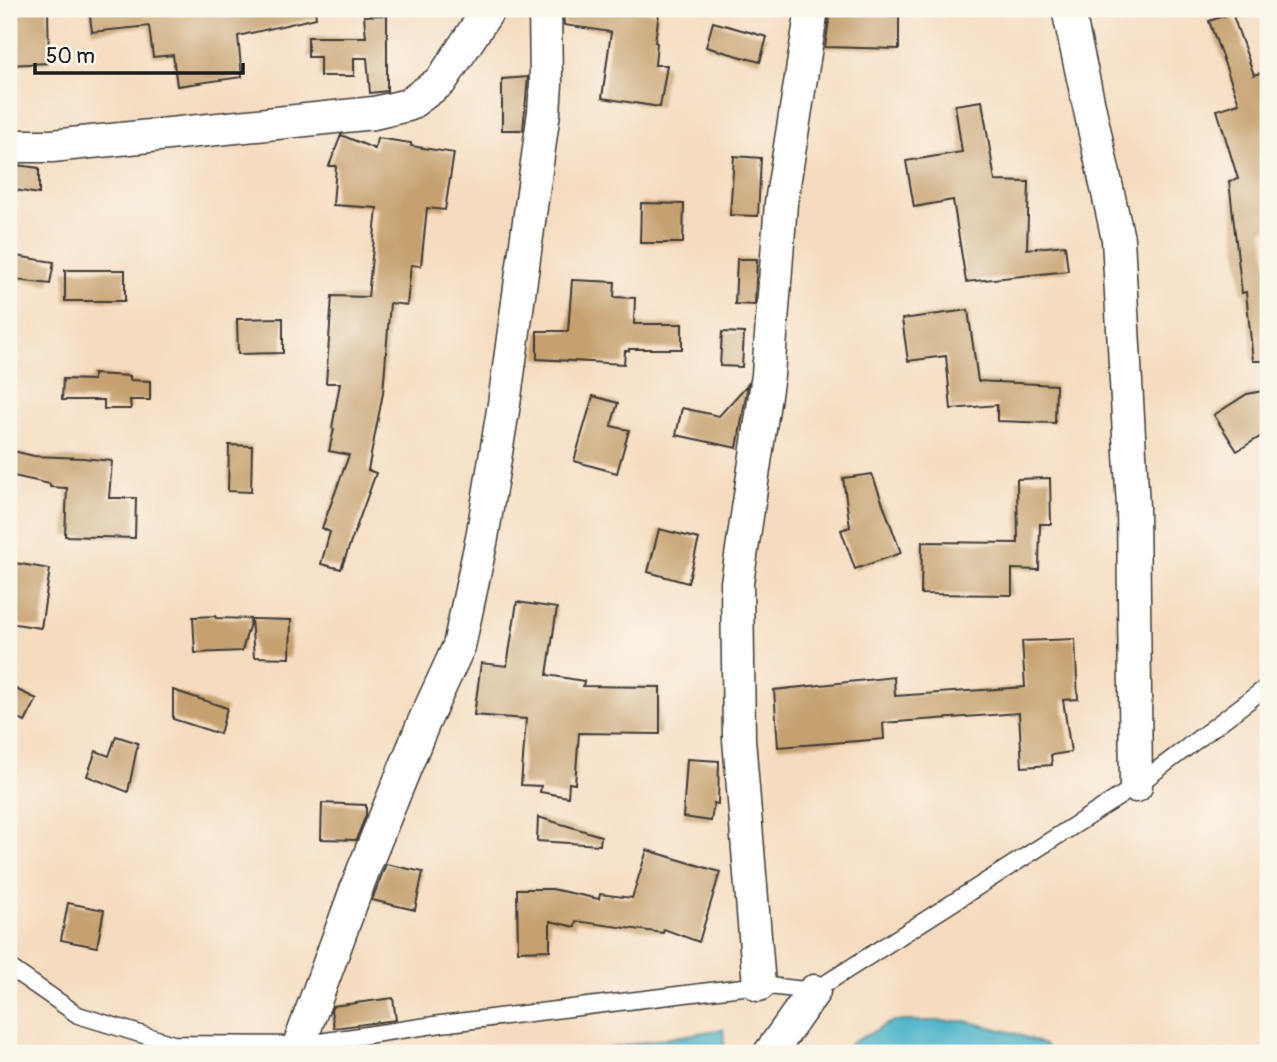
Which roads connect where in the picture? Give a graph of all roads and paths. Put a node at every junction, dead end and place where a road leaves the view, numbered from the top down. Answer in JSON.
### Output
{"nodes":[{"id":1,"x":489,"y":9,"type":"edge"},
{"id":2,"x":545,"y":9,"type":"edge"},
{"id":3,"x":812,"y":9,"type":"edge"},
{"id":4,"x":1068,"y":9,"type":"edge"},
{"id":5,"x":9,"y":146,"type":"edge"},
{"id":6,"x":1268,"y":686,"type":"edge"},
{"id":7,"x":1136,"y":786,"type":"junction"},
{"id":8,"x":9,"y":967,"type":"edge"},
{"id":9,"x":759,"y":985,"type":"junction"},
{"id":10,"x":814,"y":991,"type":"junction"},
{"id":11,"x":299,"y":1045,"type":"junction"},
{"id":12,"x":770,"y":1053,"type":"edge"}],
"edges":[{"from":1,"to":5,"type":"street"},
{"from":2,"to":11,"type":"street"},
{"from":3,"to":9,"type":"street"},
{"from":4,"to":7,"type":"street"},
{"from":6,"to":7,"type":"lane"},
{"from":7,"to":10,"type":"lane"},
{"from":8,"to":11,"type":"lane"},
{"from":9,"to":10,"type":"lane"},
{"from":9,"to":11,"type":"lane"},
{"from":10,"to":12,"type":"street"}]}
